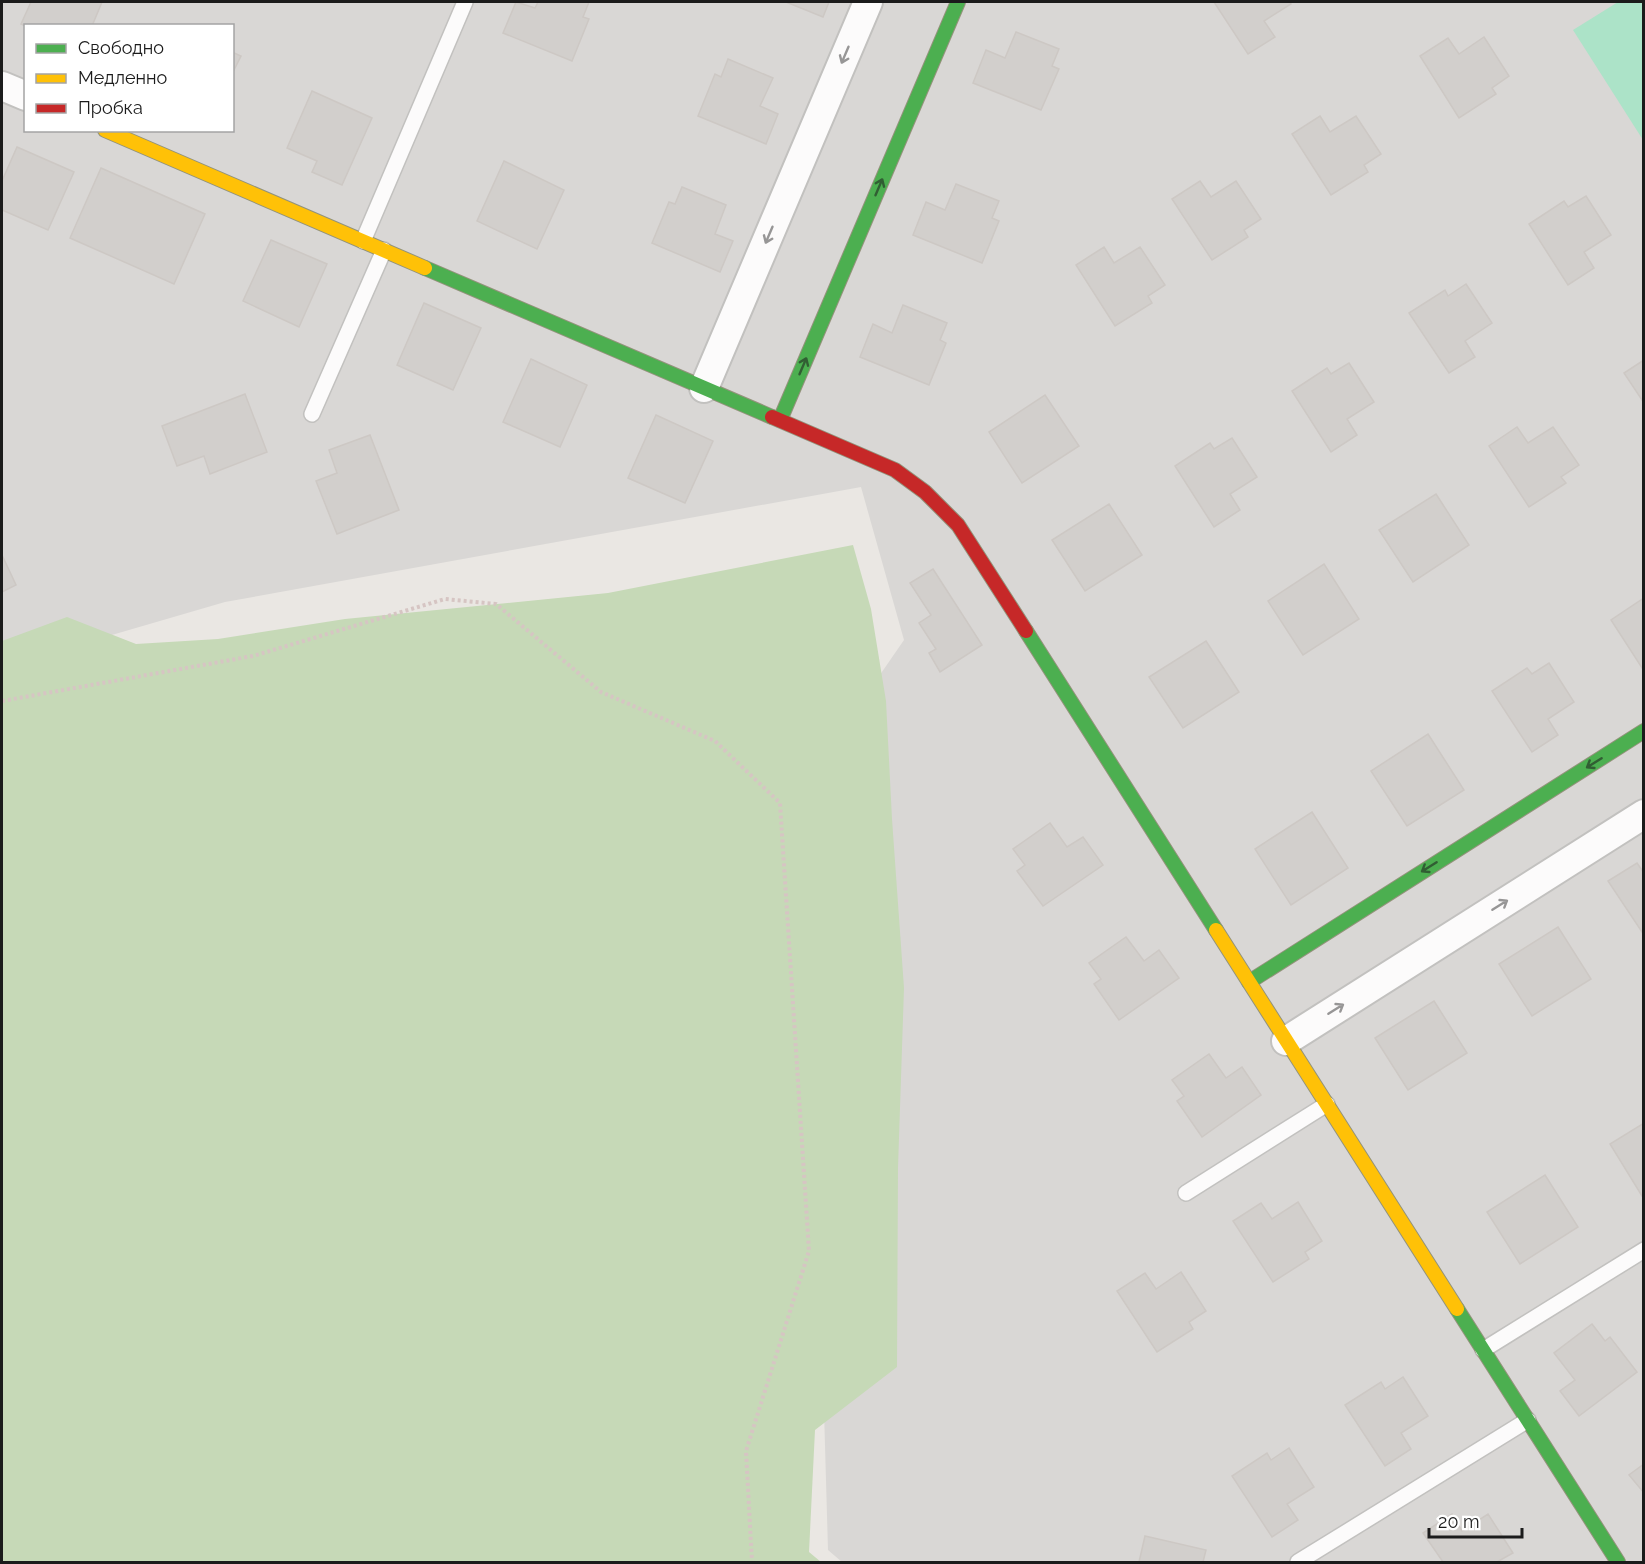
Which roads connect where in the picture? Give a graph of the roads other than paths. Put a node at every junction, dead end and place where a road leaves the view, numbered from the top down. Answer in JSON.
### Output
{"nodes":[{"id":1,"x":465,"y":2,"type":"edge"},
{"id":2,"x":868,"y":2,"type":"edge"},
{"id":3,"x":958,"y":2,"type":"edge"},
{"id":4,"x":2,"y":86,"type":"edge"},
{"id":5,"x":24,"y":95,"type":"edge"},
{"id":6,"x":110,"y":132,"type":"edge"},
{"id":7,"x":363,"y":241,"type":"junction"},
{"id":8,"x":384,"y":250,"type":"junction"},
{"id":9,"x":704,"y":388,"type":"junction"},
{"id":10,"x":312,"y":414,"type":"dead end"},
{"id":11,"x":780,"y":420,"type":"junction"},
{"id":12,"x":1644,"y":731,"type":"edge"},
{"id":13,"x":1644,"y":814,"type":"edge"},
{"id":14,"x":1249,"y":982,"type":"junction"},
{"id":15,"x":1286,"y":1041,"type":"junction"},
{"id":16,"x":1327,"y":1104,"type":"junction"},
{"id":17,"x":1186,"y":1193,"type":"dead end"},
{"id":18,"x":1644,"y":1250,"type":"edge"},
{"id":19,"x":1483,"y":1350,"type":"junction"},
{"id":20,"x":1528,"y":1420,"type":"junction"},
{"id":21,"x":1298,"y":1563,"type":"edge"},
{"id":22,"x":1618,"y":1563,"type":"edge"}],
"edges":[{"from":1,"to":7,"type":"lane"},
{"from":2,"to":9,"type":"street","one_way":true},
{"from":11,"to":3,"type":"street","one_way":true},
{"from":4,"to":5,"type":"street"},
{"from":6,"to":7,"type":"street"},
{"from":7,"to":8,"type":"street"},
{"from":8,"to":9,"type":"street"},
{"from":8,"to":10,"type":"lane"},
{"from":9,"to":11,"type":"street"},
{"from":11,"to":14,"type":"street"},
{"from":12,"to":14,"type":"street","one_way":true},
{"from":15,"to":13,"type":"street","one_way":true},
{"from":14,"to":15,"type":"street"},
{"from":15,"to":16,"type":"street"},
{"from":16,"to":17,"type":"lane"},
{"from":16,"to":19,"type":"street"},
{"from":18,"to":19,"type":"lane"},
{"from":19,"to":20,"type":"street"},
{"from":20,"to":21,"type":"lane"},
{"from":20,"to":22,"type":"street"}]}
